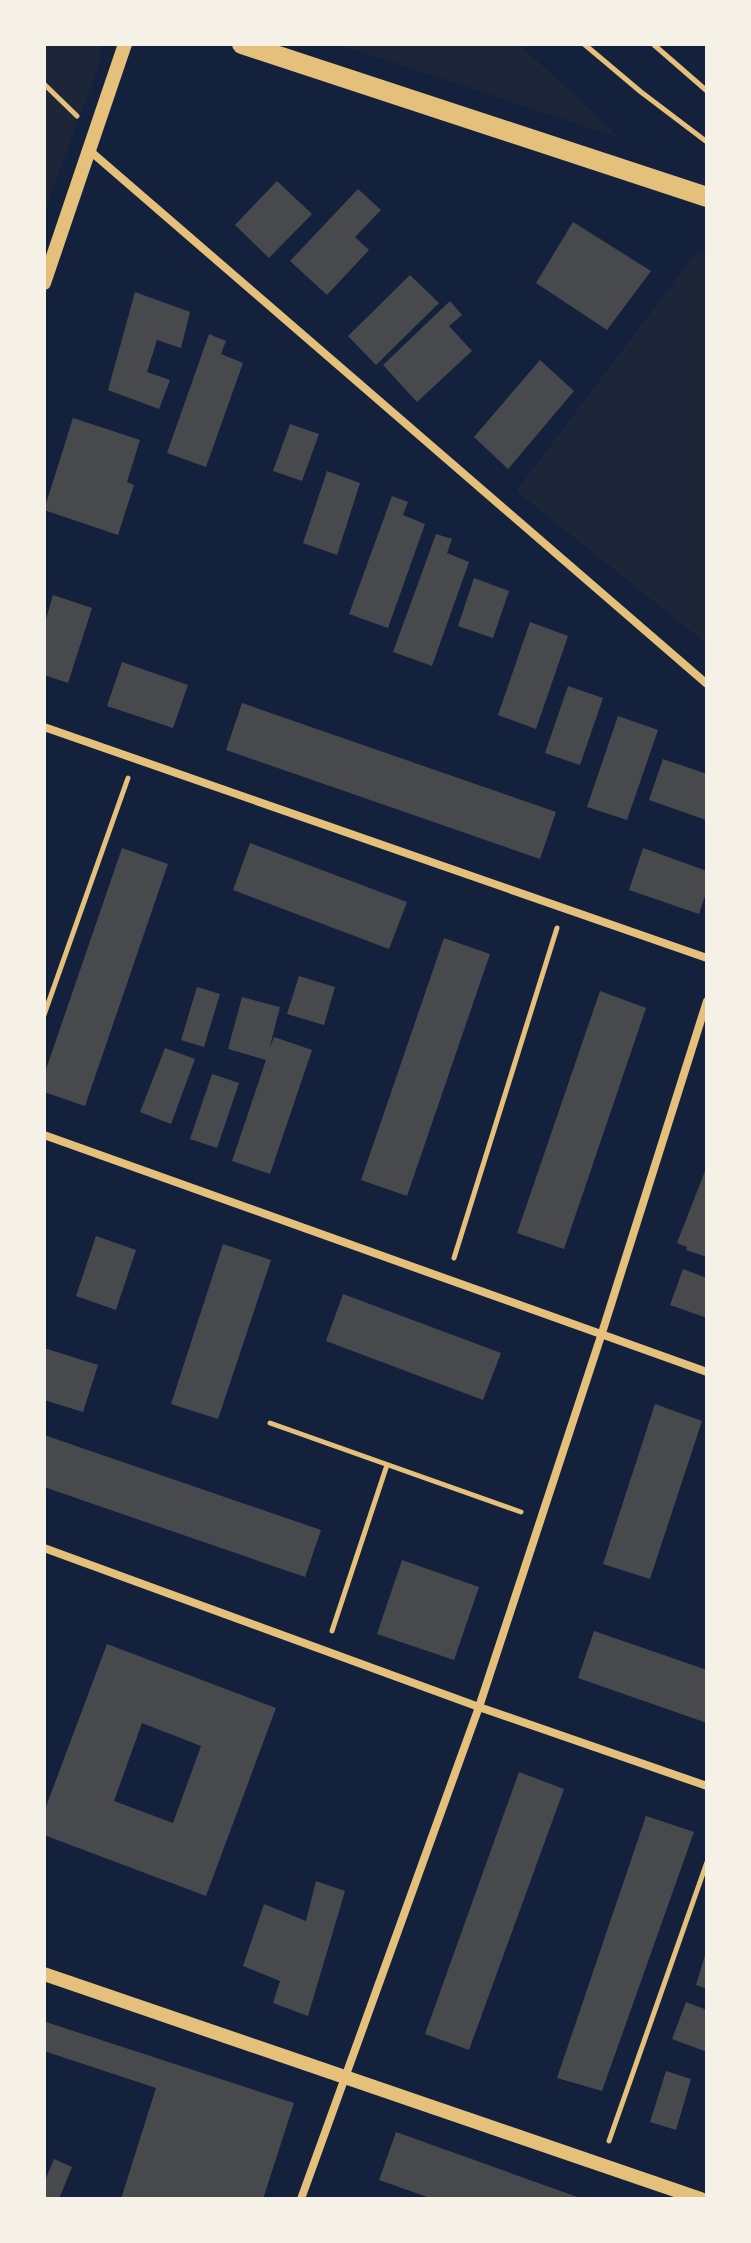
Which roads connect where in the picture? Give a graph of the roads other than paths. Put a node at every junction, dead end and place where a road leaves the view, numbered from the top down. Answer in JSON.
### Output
{"nodes":[{"id":1,"x":125,"y":44,"type":"edge"},
{"id":2,"x":242,"y":44,"type":"edge"},
{"id":3,"x":89,"y":150,"type":"junction"},
{"id":4,"x":707,"y":197,"type":"edge"},
{"id":5,"x":44,"y":283,"type":"edge"},
{"id":6,"x":707,"y":684,"type":"edge"},
{"id":7,"x":44,"y":727,"type":"edge"},
{"id":8,"x":707,"y":958,"type":"edge"},
{"id":9,"x":707,"y":1001,"type":"edge"},
{"id":10,"x":44,"y":1135,"type":"edge"},
{"id":11,"x":601,"y":1336,"type":"junction"},
{"id":12,"x":707,"y":1372,"type":"edge"},
{"id":13,"x":44,"y":1548,"type":"edge"},
{"id":14,"x":479,"y":1707,"type":"junction"},
{"id":15,"x":707,"y":1786,"type":"edge"},
{"id":16,"x":44,"y":1974,"type":"edge"},
{"id":17,"x":343,"y":2077,"type":"junction"},
{"id":18,"x":301,"y":2199,"type":"edge"},
{"id":19,"x":701,"y":2199,"type":"edge"}],
"edges":[{"from":1,"to":3,"type":"street"},
{"from":2,"to":4,"type":"main road"},
{"from":3,"to":5,"type":"street"},
{"from":3,"to":6,"type":"street"},
{"from":7,"to":8,"type":"street"},
{"from":9,"to":11,"type":"street"},
{"from":10,"to":11,"type":"street"},
{"from":11,"to":12,"type":"street"},
{"from":11,"to":14,"type":"street"},
{"from":13,"to":14,"type":"street"},
{"from":14,"to":15,"type":"street"},
{"from":14,"to":17,"type":"street"},
{"from":16,"to":17,"type":"street"},
{"from":17,"to":18,"type":"street"},
{"from":17,"to":19,"type":"street"}]}
